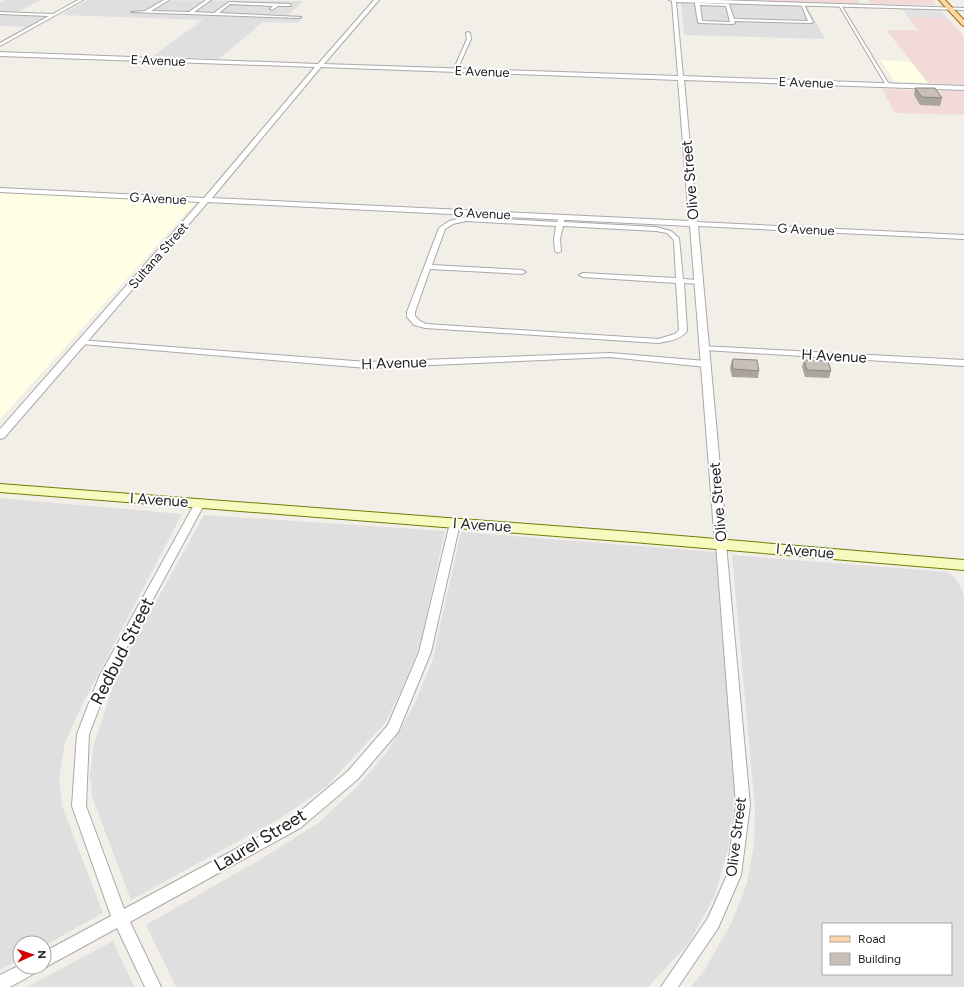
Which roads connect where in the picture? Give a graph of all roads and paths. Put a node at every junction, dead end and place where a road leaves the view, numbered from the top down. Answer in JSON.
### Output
{"nodes":[{"id":1,"x":81,"y":0,"type":"edge"},
{"id":2,"x":167,"y":0,"type":"edge"},
{"id":3,"x":209,"y":0,"type":"edge"},
{"id":4,"x":233,"y":0,"type":"edge"},
{"id":5,"x":377,"y":0,"type":"edge"},
{"id":6,"x":670,"y":0,"type":"edge"},
{"id":7,"x":674,"y":0,"type":"edge"},
{"id":8,"x":865,"y":0,"type":"edge"},
{"id":9,"x":942,"y":0,"type":"edge"},
{"id":10,"x":229,"y":3,"type":"junction"},
{"id":11,"x":697,"y":3,"type":"edge"},
{"id":12,"x":713,"y":3,"type":"junction"},
{"id":13,"x":802,"y":4,"type":"junction"},
{"id":14,"x":277,"y":5,"type":"junction"},
{"id":15,"x":290,"y":5,"type":"dead end"},
{"id":16,"x":839,"y":5,"type":"junction"},
{"id":17,"x":869,"y":6,"type":"junction"},
{"id":18,"x":950,"y":8,"type":"junction"},
{"id":19,"x":964,"y":9,"type":"edge"},
{"id":20,"x":133,"y":12,"type":"dead end"},
{"id":21,"x":146,"y":12,"type":"junction"},
{"id":22,"x":0,"y":13,"type":"edge"},
{"id":23,"x":189,"y":14,"type":"junction"},
{"id":24,"x":215,"y":14,"type":"junction"},
{"id":25,"x":54,"y":15,"type":"junction"},
{"id":26,"x":265,"y":16,"type":"junction"},
{"id":27,"x":299,"y":17,"type":"dead end"},
{"id":28,"x":732,"y":20,"type":"junction"},
{"id":29,"x":964,"y":24,"type":"edge"},
{"id":30,"x":468,"y":33,"type":"dead end"},
{"id":31,"x":0,"y":45,"type":"edge"},
{"id":32,"x":0,"y":54,"type":"edge"},
{"id":33,"x":320,"y":65,"type":"junction"},
{"id":34,"x":455,"y":70,"type":"junction"},
{"id":35,"x":681,"y":77,"type":"junction"},
{"id":36,"x":888,"y":85,"type":"junction"},
{"id":37,"x":964,"y":88,"type":"edge"},
{"id":38,"x":0,"y":190,"type":"edge"},
{"id":39,"x":206,"y":200,"type":"junction"},
{"id":40,"x":560,"y":220,"type":"junction"},
{"id":41,"x":694,"y":223,"type":"junction"},
{"id":42,"x":964,"y":237,"type":"edge"},
{"id":43,"x":558,"y":251,"type":"dead end"},
{"id":44,"x":429,"y":267,"type":"junction"},
{"id":45,"x":522,"y":272,"type":"dead end"},
{"id":46,"x":583,"y":275,"type":"dead end"},
{"id":47,"x":679,"y":281,"type":"junction"},
{"id":48,"x":699,"y":282,"type":"junction"},
{"id":49,"x":82,"y":342,"type":"junction"},
{"id":50,"x":705,"y":348,"type":"junction"},
{"id":51,"x":964,"y":363,"type":"edge"},
{"id":52,"x":706,"y":364,"type":"junction"},
{"id":53,"x":0,"y":436,"type":"edge"},
{"id":54,"x":0,"y":488,"type":"edge"},
{"id":55,"x":200,"y":504,"type":"junction"},
{"id":56,"x":455,"y":523,"type":"junction"},
{"id":57,"x":721,"y":544,"type":"junction"},
{"id":58,"x":964,"y":566,"type":"edge"},
{"id":59,"x":120,"y":918,"type":"junction"},
{"id":60,"x":52,"y":956,"type":"edge"},
{"id":61,"x":16,"y":975,"type":"edge"},
{"id":62,"x":0,"y":984,"type":"edge"},
{"id":63,"x":153,"y":987,"type":"edge"},
{"id":64,"x":669,"y":987,"type":"edge"}],
"edges":[{"from":1,"to":25,"type":"street"},
{"from":2,"to":21,"type":"street"},
{"from":3,"to":23,"type":"street"},
{"from":4,"to":10,"type":"street"},
{"from":5,"to":33,"type":"street","name":"Sultana Street"},
{"from":6,"to":7,"type":"street"},
{"from":7,"to":11,"type":"street"},
{"from":7,"to":35,"type":"street","name":"Olive Street"},
{"from":8,"to":17,"type":"street"},
{"from":9,"to":18,"type":"main road"},
{"from":10,"to":14,"type":"street"},
{"from":10,"to":24,"type":"street"},
{"from":11,"to":12,"type":"street"},
{"from":11,"to":28,"type":"street"},
{"from":12,"to":13,"type":"street"},
{"from":12,"to":28,"type":"street"},
{"from":13,"to":16,"type":"street"},
{"from":13,"to":28,"type":"street"},
{"from":14,"to":15,"type":"street"},
{"from":14,"to":26,"type":"street"},
{"from":16,"to":17,"type":"street"},
{"from":16,"to":36,"type":"street"},
{"from":17,"to":18,"type":"street"},
{"from":18,"to":19,"type":"street"},
{"from":18,"to":29,"type":"main road"},
{"from":20,"to":21,"type":"street"},
{"from":21,"to":23,"type":"street"},
{"from":22,"to":25,"type":"street"},
{"from":23,"to":24,"type":"street"},
{"from":24,"to":26,"type":"street"},
{"from":25,"to":31,"type":"street"},
{"from":26,"to":27,"type":"street"},
{"from":30,"to":34,"type":"street"},
{"from":32,"to":33,"type":"street","name":"E Avenue"},
{"from":33,"to":34,"type":"street","name":"E Avenue"},
{"from":33,"to":39,"type":"street","name":"Sultana Street"},
{"from":34,"to":35,"type":"street","name":"E Avenue"},
{"from":35,"to":36,"type":"street","name":"E Avenue"},
{"from":35,"to":41,"type":"street","name":"Olive Street"},
{"from":36,"to":37,"type":"street","name":"E Avenue"},
{"from":38,"to":39,"type":"street","name":"G Avenue"},
{"from":39,"to":40,"type":"street","name":"G Avenue"},
{"from":39,"to":49,"type":"street","name":"Sultana Street"},
{"from":40,"to":41,"type":"street","name":"G Avenue"},
{"from":40,"to":43,"type":"street"},
{"from":40,"to":44,"type":"street"},
{"from":40,"to":47,"type":"street"},
{"from":41,"to":42,"type":"street","name":"G Avenue"},
{"from":41,"to":48,"type":"street","name":"Olive Street"},
{"from":44,"to":45,"type":"street"},
{"from":44,"to":47,"type":"street"},
{"from":46,"to":47,"type":"street"},
{"from":47,"to":48,"type":"street"},
{"from":48,"to":50,"type":"street","name":"Olive Street"},
{"from":49,"to":52,"type":"street","name":"H Avenue"},
{"from":49,"to":53,"type":"street","name":"Sultana Street"},
{"from":50,"to":51,"type":"street","name":"H Avenue"},
{"from":50,"to":52,"type":"street","name":"Olive Street"},
{"from":52,"to":57,"type":"street","name":"Olive Street"},
{"from":54,"to":55,"type":"main road","name":"I Avenue"},
{"from":55,"to":56,"type":"main road","name":"I Avenue"},
{"from":55,"to":59,"type":"street","name":"Redbud Street"},
{"from":56,"to":57,"type":"main road","name":"I Avenue"},
{"from":56,"to":59,"type":"street","name":"Laurel Street"},
{"from":57,"to":58,"type":"main road","name":"I Avenue"},
{"from":57,"to":64,"type":"street","name":"Olive Street"},
{"from":59,"to":60,"type":"street","name":"Laurel Street"},
{"from":59,"to":63,"type":"street","name":"Redbud Street"},
{"from":61,"to":62,"type":"street"}]}
